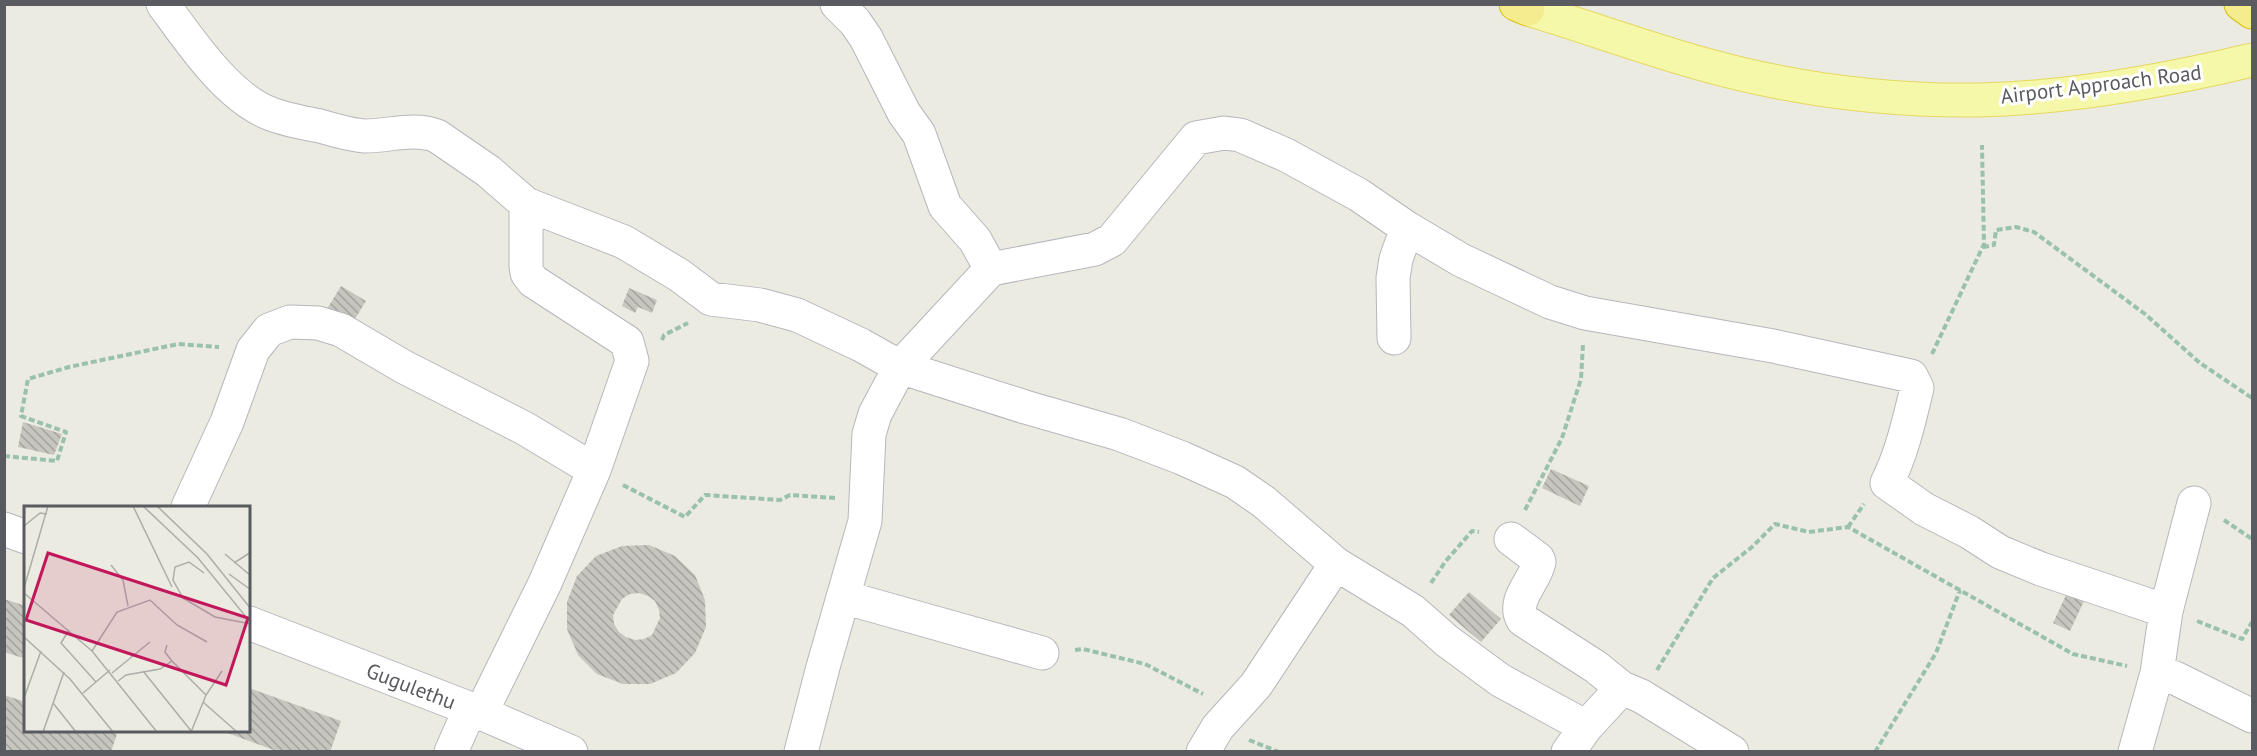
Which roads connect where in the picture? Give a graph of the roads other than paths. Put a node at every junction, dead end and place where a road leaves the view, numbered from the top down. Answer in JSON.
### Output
{"nodes":[{"id":1,"x":163,"y":4,"type":"edge"},
{"id":2,"x":837,"y":4,"type":"edge"},
{"id":3,"x":2241,"y":4,"type":"edge"},
{"id":4,"x":1522,"y":6,"type":"edge"},
{"id":5,"x":2253,"y":12,"type":"edge"},
{"id":6,"x":2253,"y":60,"type":"edge"},
{"id":7,"x":526,"y":204,"type":"junction"},
{"id":8,"x":1407,"y":228,"type":"junction"},
{"id":9,"x":991,"y":269,"type":"junction"},
{"id":10,"x":1394,"y":338,"type":"dead end"},
{"id":11,"x":900,"y":367,"type":"junction"},
{"id":12,"x":594,"y":470,"type":"junction"},
{"id":13,"x":2194,"y":503,"type":"dead end"},
{"id":14,"x":188,"y":506,"type":"edge"},
{"id":15,"x":4,"y":530,"type":"edge"},
{"id":16,"x":24,"y":536,"type":"edge"},
{"id":17,"x":1511,"y":539,"type":"road end"},
{"id":18,"x":1336,"y":564,"type":"junction"},
{"id":19,"x":843,"y":597,"type":"junction"},
{"id":20,"x":2164,"y":618,"type":"junction"},
{"id":21,"x":250,"y":623,"type":"edge"},
{"id":22,"x":1042,"y":653,"type":"road end"},
{"id":23,"x":2157,"y":673,"type":"junction"},
{"id":24,"x":1631,"y":692,"type":"junction"},
{"id":25,"x":475,"y":711,"type":"junction"},
{"id":26,"x":2253,"y":716,"type":"edge"},
{"id":27,"x":1577,"y":739,"type":"edge"},
{"id":28,"x":451,"y":752,"type":"edge"},
{"id":29,"x":571,"y":752,"type":"edge"},
{"id":30,"x":801,"y":752,"type":"edge"},
{"id":31,"x":1203,"y":752,"type":"edge"},
{"id":32,"x":1732,"y":752,"type":"edge"},
{"id":33,"x":2135,"y":752,"type":"edge"}],
"edges":[{"from":1,"to":7,"type":"street"},
{"from":2,"to":9,"type":"street"},
{"from":3,"to":5,"type":"highway"},
{"from":4,"to":6,"type":"main road","name":"Airport Approach Road"},
{"from":7,"to":11,"type":"street"},
{"from":7,"to":12,"type":"street"},
{"from":8,"to":9,"type":"street"},
{"from":8,"to":10,"type":"street"},
{"from":8,"to":20,"type":"street"},
{"from":9,"to":11,"type":"street"},
{"from":11,"to":18,"type":"street"},
{"from":11,"to":19,"type":"street"},
{"from":12,"to":14,"type":"street"},
{"from":12,"to":25,"type":"street"},
{"from":13,"to":20,"type":"street"},
{"from":15,"to":16,"type":"street"},
{"from":17,"to":24,"type":"street"},
{"from":18,"to":27,"type":"street"},
{"from":18,"to":31,"type":"street"},
{"from":19,"to":22,"type":"street"},
{"from":19,"to":30,"type":"street"},
{"from":20,"to":23,"type":"street"},
{"from":21,"to":25,"type":"street","name":"Gugulethu"},
{"from":23,"to":26,"type":"street"},
{"from":23,"to":33,"type":"street"},
{"from":24,"to":27,"type":"street"},
{"from":24,"to":32,"type":"street"},
{"from":25,"to":28,"type":"street"},
{"from":25,"to":29,"type":"street","name":"Gugulethu"}]}
